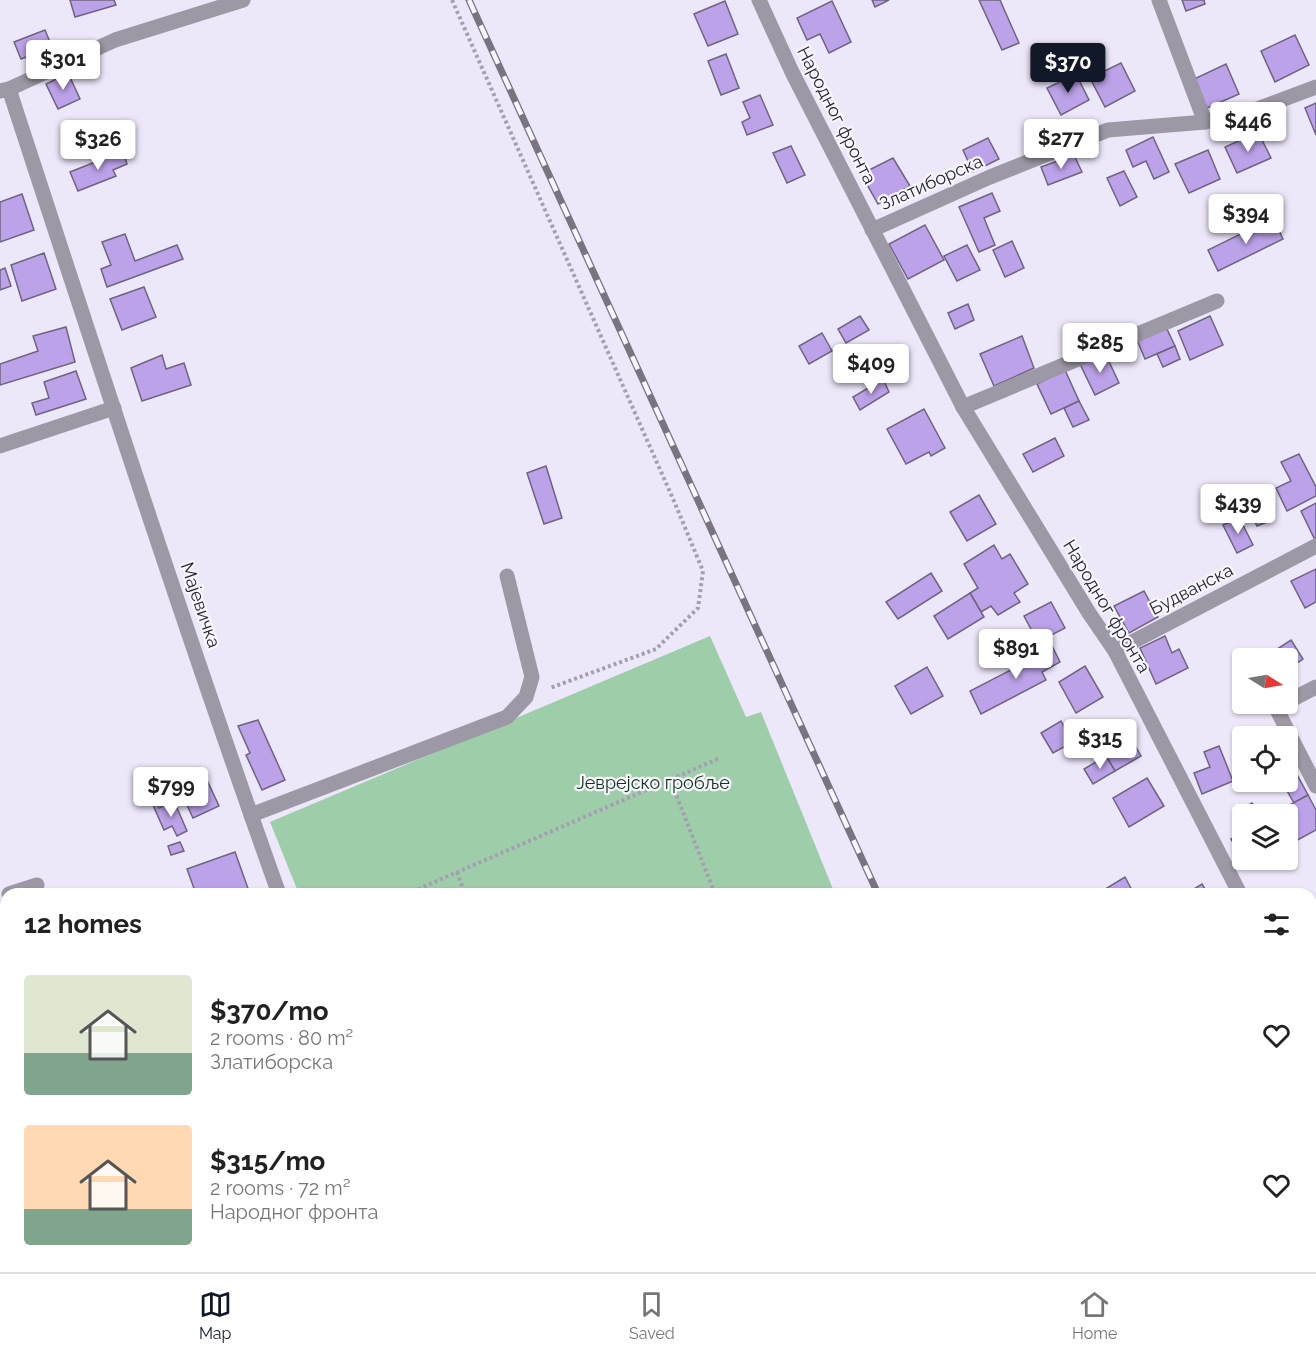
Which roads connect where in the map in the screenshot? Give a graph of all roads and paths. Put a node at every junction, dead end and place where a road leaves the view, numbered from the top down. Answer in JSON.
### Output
{"nodes":[{"id":1,"x":243,"y":0,"type":"edge"},
{"id":2,"x":452,"y":0,"type":"edge"},
{"id":3,"x":759,"y":0,"type":"edge"},
{"id":4,"x":1159,"y":0,"type":"edge"},
{"id":5,"x":1316,"y":87,"type":"edge"},
{"id":6,"x":4,"y":90,"type":"edge"},
{"id":7,"x":1205,"y":122,"type":"junction"},
{"id":8,"x":872,"y":230,"type":"junction"},
{"id":9,"x":1217,"y":301,"type":"dead end"},
{"id":10,"x":963,"y":407,"type":"junction"},
{"id":11,"x":114,"y":408,"type":"junction"},
{"id":12,"x":0,"y":446,"type":"edge"},
{"id":13,"x":1316,"y":546,"type":"edge"},
{"id":14,"x":507,"y":576,"type":"dead end"},
{"id":15,"x":1115,"y":651,"type":"junction"},
{"id":16,"x":1316,"y":687,"type":"edge"},
{"id":17,"x":526,"y":697,"type":"junction"},
{"id":18,"x":1298,"y":697,"type":"edge"},
{"id":19,"x":1279,"y":714,"type":"edge"},
{"id":20,"x":720,"y":758,"type":"dead end"},
{"id":21,"x":669,"y":780,"type":"junction"},
{"id":22,"x":1316,"y":786,"type":"edge"},
{"id":23,"x":251,"y":815,"type":"junction"},
{"id":24,"x":457,"y":872,"type":"junction"},
{"id":25,"x":37,"y":885,"type":"dead end"},
{"id":26,"x":28,"y":888,"type":"edge"},
{"id":27,"x":277,"y":888,"type":"edge"},
{"id":28,"x":421,"y":888,"type":"edge"},
{"id":29,"x":463,"y":888,"type":"edge"},
{"id":30,"x":713,"y":888,"type":"edge"},
{"id":31,"x":1237,"y":888,"type":"edge"}],
"edges":[{"from":1,"to":6,"type":"street"},
{"from":2,"to":17,"type":"path"},
{"from":3,"to":8,"type":"street","name":"Народног фронта"},
{"from":4,"to":7,"type":"street"},
{"from":5,"to":7,"type":"street","name":"Златиборска"},
{"from":6,"to":11,"type":"street","name":"Мајевичка"},
{"from":7,"to":8,"type":"street","name":"Златиборска"},
{"from":8,"to":10,"type":"street","name":"Народног фронта"},
{"from":9,"to":10,"type":"street"},
{"from":10,"to":15,"type":"street","name":"Народног фронта"},
{"from":11,"to":12,"type":"street"},
{"from":11,"to":23,"type":"street","name":"Мајевичка"},
{"from":13,"to":15,"type":"street","name":"Будванска"},
{"from":14,"to":17,"type":"street"},
{"from":15,"to":31,"type":"street","name":"Народног фронта"},
{"from":16,"to":18,"type":"street"},
{"from":17,"to":23,"type":"street"},
{"from":19,"to":22,"type":"street"},
{"from":20,"to":21,"type":"path"},
{"from":21,"to":24,"type":"path"},
{"from":21,"to":30,"type":"path"},
{"from":23,"to":27,"type":"street","name":"Мајевичка"},
{"from":24,"to":28,"type":"path"},
{"from":24,"to":29,"type":"path"},
{"from":25,"to":26,"type":"street"}]}
